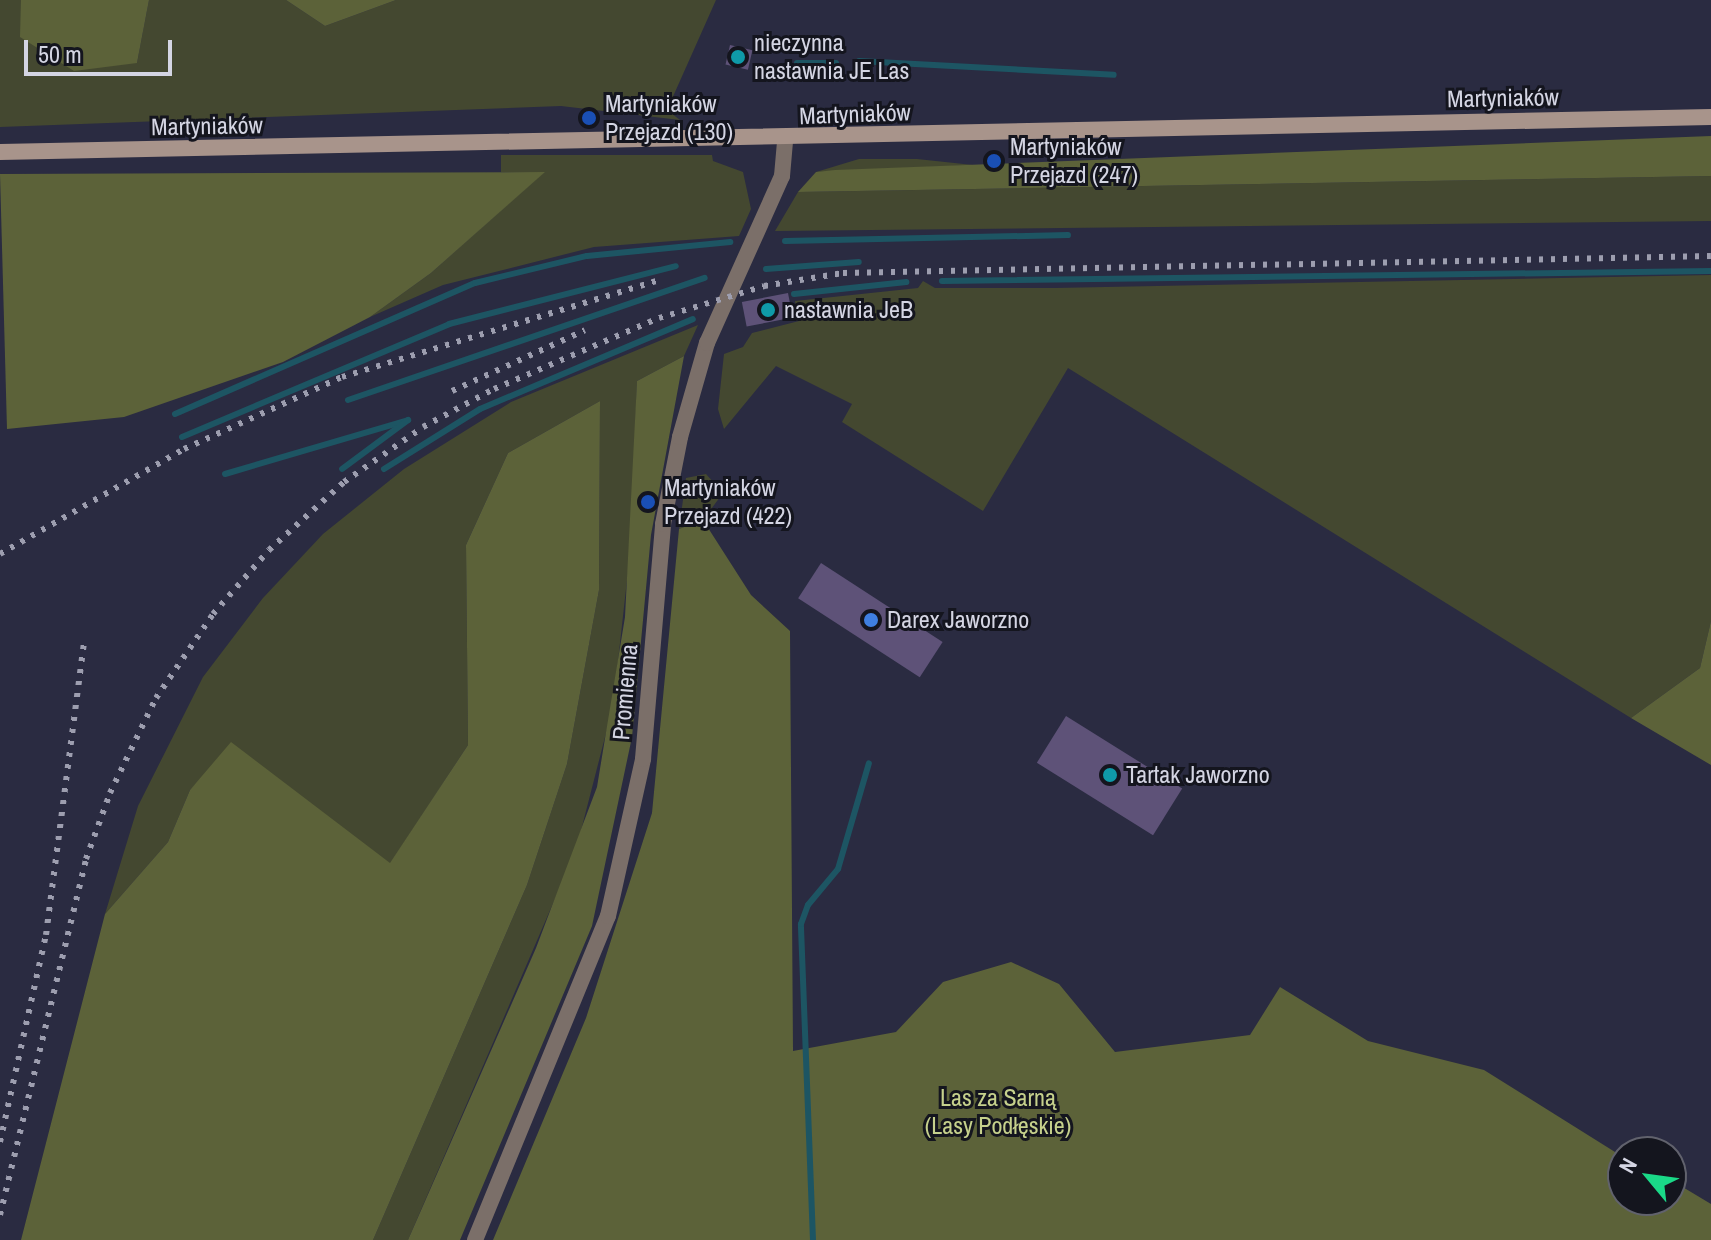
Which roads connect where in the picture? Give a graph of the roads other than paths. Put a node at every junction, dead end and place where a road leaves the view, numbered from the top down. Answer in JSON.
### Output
{"nodes":[{"id":1,"x":1711,"y":117,"type":"edge"},
{"id":2,"x":785,"y":140,"type":"junction"},
{"id":3,"x":0,"y":152,"type":"edge"},
{"id":4,"x":475,"y":1240,"type":"edge"}],
"edges":[{"from":1,"to":2,"type":"main road","name":"Martyniaków"},
{"from":2,"to":3,"type":"main road","name":"Martyniaków"},
{"from":2,"to":4,"type":"street","name":"Promienna"}]}
